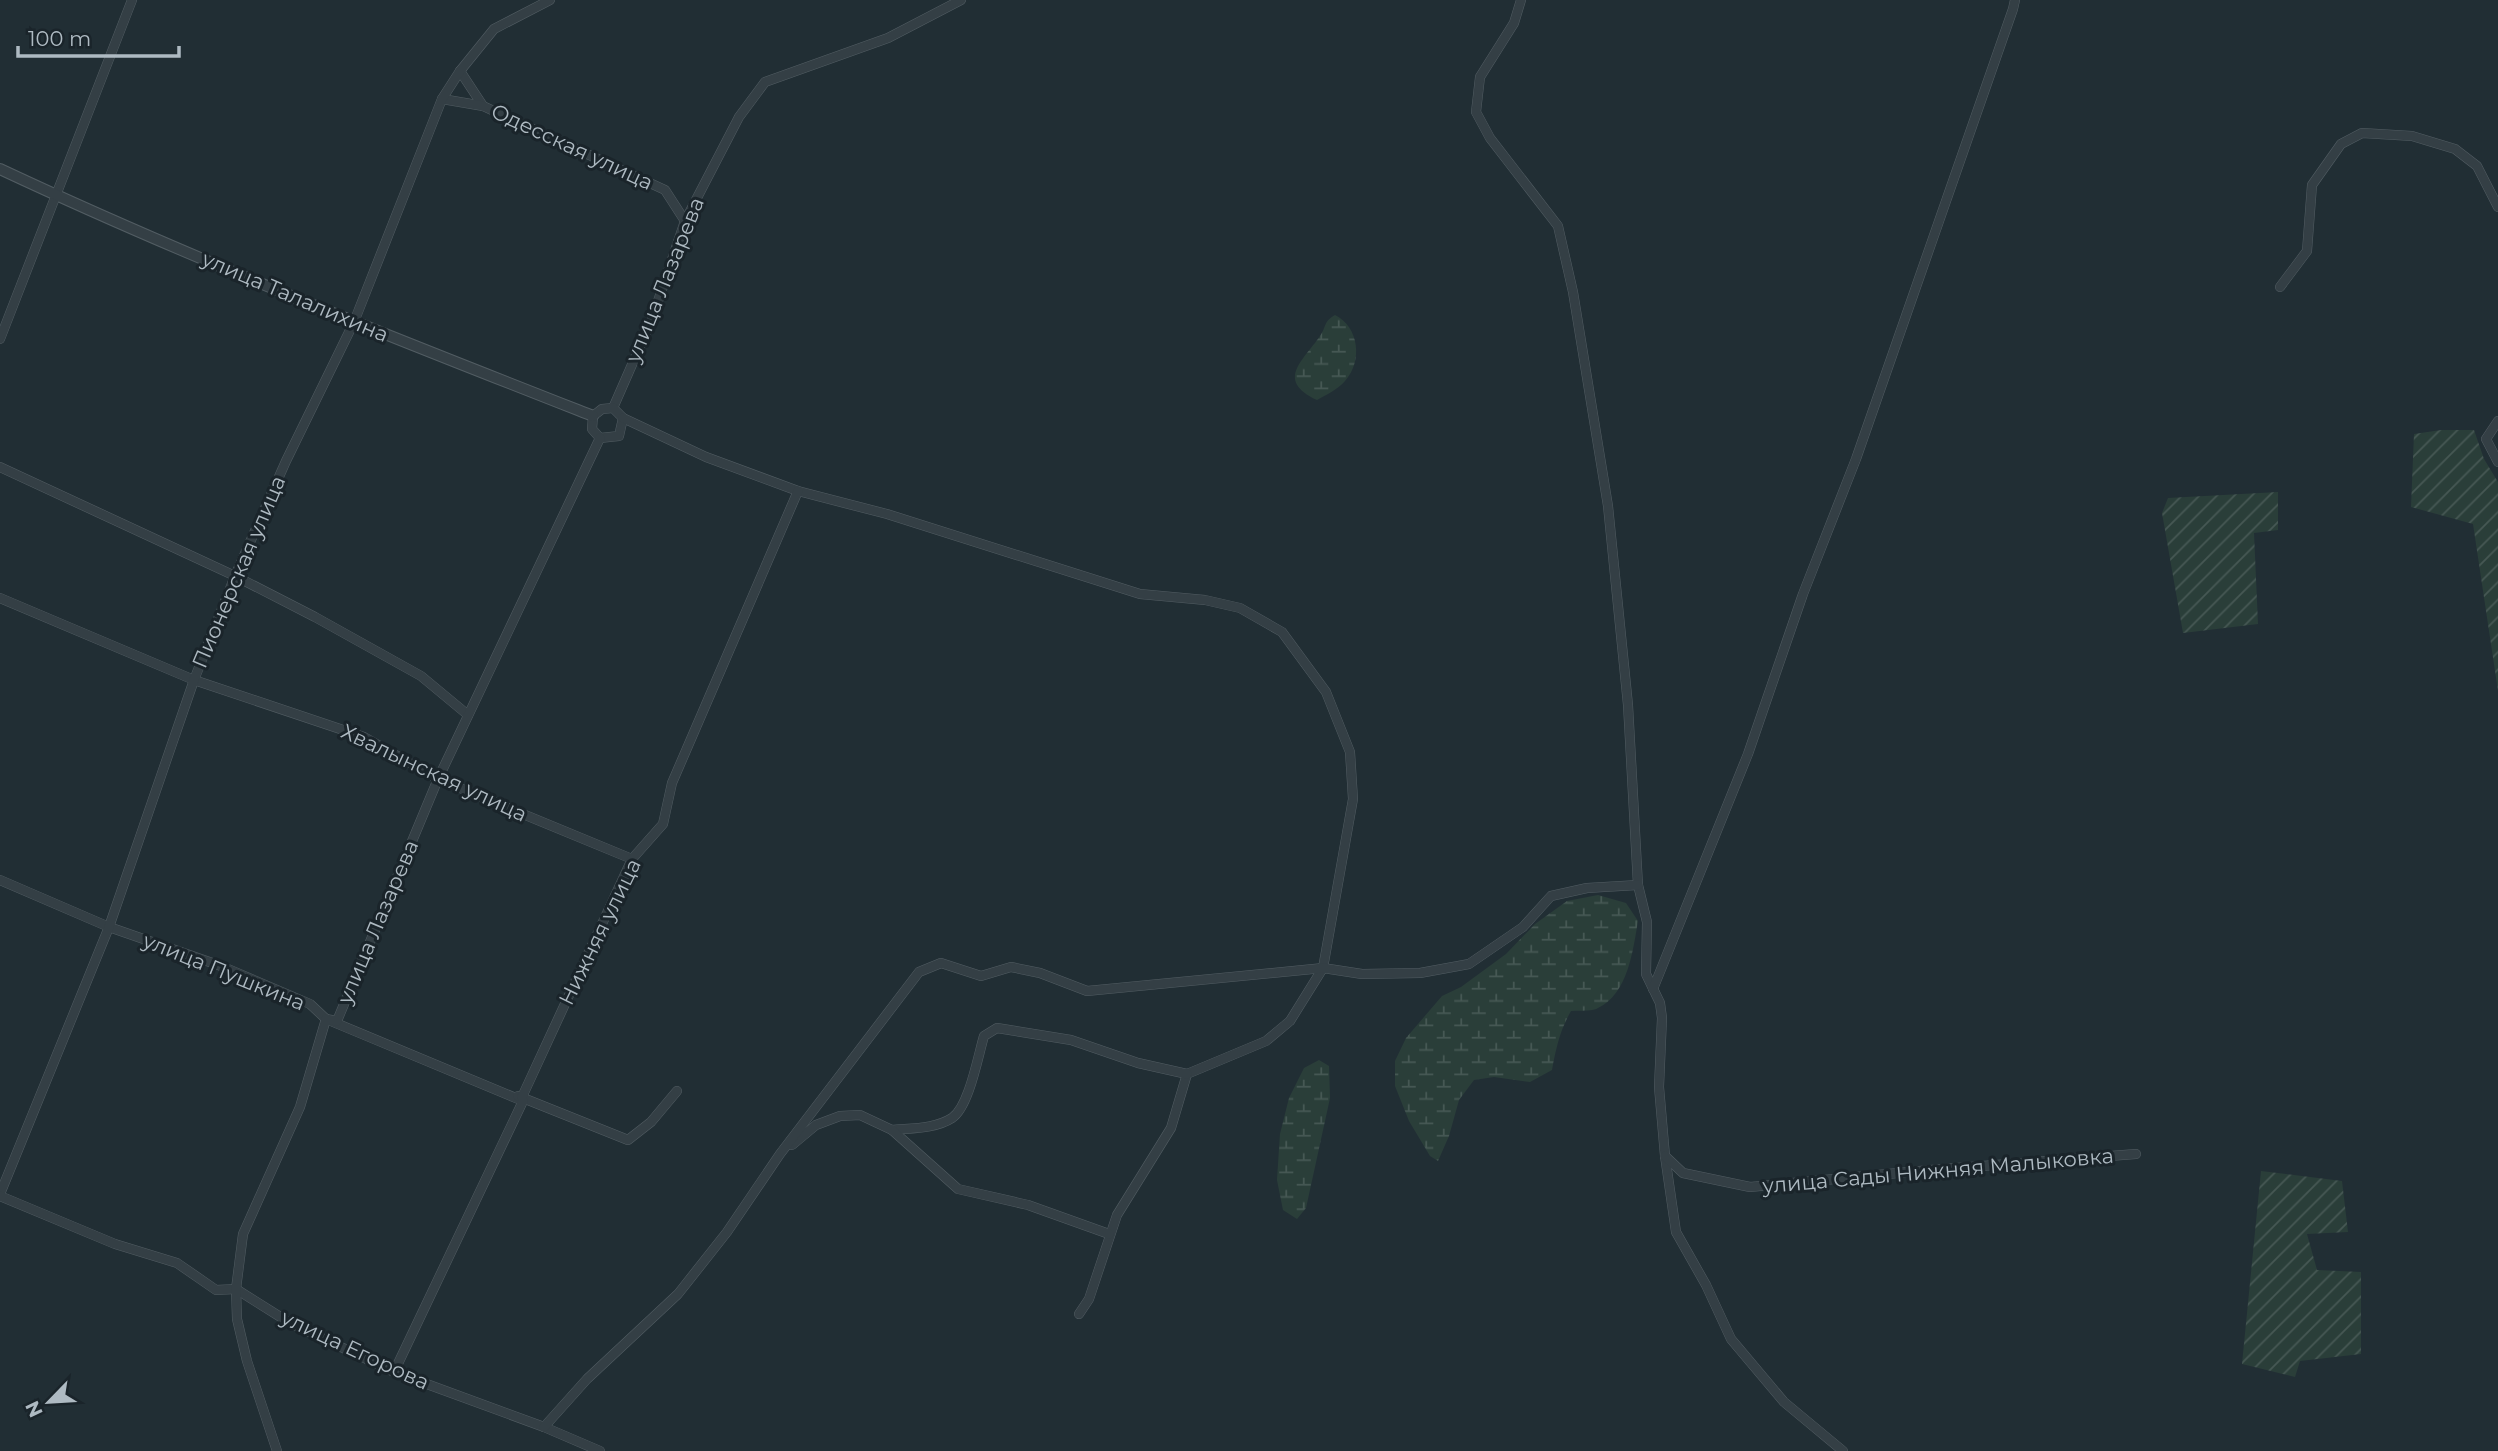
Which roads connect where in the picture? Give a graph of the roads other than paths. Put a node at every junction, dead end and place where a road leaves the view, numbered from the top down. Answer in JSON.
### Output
{"nodes":[{"id":1,"x":132,"y":0,"type":"edge"},
{"id":2,"x":550,"y":0,"type":"edge"},
{"id":3,"x":961,"y":0,"type":"edge"},
{"id":4,"x":1521,"y":0,"type":"edge"},
{"id":5,"x":2015,"y":0,"type":"edge"},
{"id":6,"x":460,"y":71,"type":"junction"},
{"id":7,"x":442,"y":99,"type":"junction"},
{"id":8,"x":483,"y":106,"type":"junction"},
{"id":9,"x":0,"y":169,"type":"edge"},
{"id":10,"x":57,"y":196,"type":"junction"},
{"id":11,"x":2498,"y":206,"type":"edge"},
{"id":12,"x":685,"y":221,"type":"junction"},
{"id":13,"x":2280,"y":287,"type":"dead end"},
{"id":14,"x":354,"y":322,"type":"junction"},
{"id":15,"x":0,"y":339,"type":"edge"},
{"id":16,"x":613,"y":408,"type":"junction"},
{"id":17,"x":593,"y":416,"type":"junction"},
{"id":18,"x":623,"y":418,"type":"junction"},
{"id":19,"x":2497,"y":421,"type":"edge"},
{"id":20,"x":600,"y":439,"type":"junction"},
{"id":21,"x":2498,"y":462,"type":"edge"},
{"id":22,"x":0,"y":467,"type":"edge"},
{"id":23,"x":798,"y":491,"type":"junction"},
{"id":24,"x":235,"y":576,"type":"junction"},
{"id":25,"x":0,"y":598,"type":"edge"},
{"id":26,"x":194,"y":680,"type":"junction"},
{"id":27,"x":468,"y":715,"type":"junction"},
{"id":28,"x":438,"y":779,"type":"junction"},
{"id":29,"x":632,"y":859,"type":"junction"},
{"id":30,"x":0,"y":880,"type":"edge"},
{"id":31,"x":1638,"y":884,"type":"junction"},
{"id":32,"x":109,"y":927,"type":"junction"},
{"id":33,"x":1323,"y":968,"type":"junction"},
{"id":34,"x":1653,"y":989,"type":"junction"},
{"id":35,"x":326,"y":1018,"type":"junction"},
{"id":36,"x":337,"y":1021,"type":"junction"},
{"id":37,"x":1187,"y":1074,"type":"junction"},
{"id":38,"x":677,"y":1091,"type":"dead end"},
{"id":39,"x":523,"y":1099,"type":"junction"},
{"id":40,"x":892,"y":1130,"type":"junction"},
{"id":41,"x":780,"y":1154,"type":"junction"},
{"id":42,"x":2136,"y":1154,"type":"dead end"},
{"id":43,"x":1665,"y":1156,"type":"junction"},
{"id":44,"x":0,"y":1195,"type":"edge"},
{"id":45,"x":1109,"y":1234,"type":"junction"},
{"id":46,"x":236,"y":1289,"type":"junction"},
{"id":47,"x":1079,"y":1314,"type":"dead end"},
{"id":48,"x":394,"y":1372,"type":"junction"},
{"id":49,"x":544,"y":1427,"type":"junction"},
{"id":50,"x":277,"y":1451,"type":"edge"},
{"id":51,"x":600,"y":1451,"type":"edge"},
{"id":52,"x":1843,"y":1451,"type":"edge"}],
"edges":[{"from":1,"to":10,"type":"street"},
{"from":2,"to":6,"type":"street","name":"Пионерская улица"},
{"from":3,"to":12,"type":"street","name":"улица Лазарева"},
{"from":4,"to":31,"type":"street"},
{"from":5,"to":34,"type":"street"},
{"from":6,"to":7,"type":"street","name":"Пионерская улица"},
{"from":6,"to":8,"type":"street"},
{"from":7,"to":8,"type":"street","name":"Одесская улица"},
{"from":7,"to":14,"type":"street","name":"Пионерская улица"},
{"from":8,"to":12,"type":"street","name":"Одесская улица"},
{"from":9,"to":10,"type":"street","name":"улица Талалихина"},
{"from":10,"to":14,"type":"street","name":"улица Талалихина"},
{"from":10,"to":15,"type":"street"},
{"from":11,"to":13,"type":"street"},
{"from":12,"to":16,"type":"street","name":"улица Лазарева"},
{"from":14,"to":17,"type":"street","name":"улица Талалихина"},
{"from":14,"to":24,"type":"street","name":"Пионерская улица"},
{"from":16,"to":17,"type":"street"},
{"from":16,"to":18,"type":"street"},
{"from":17,"to":20,"type":"street"},
{"from":18,"to":20,"type":"street"},
{"from":18,"to":23,"type":"street"},
{"from":19,"to":21,"type":"street"},
{"from":20,"to":27,"type":"street","name":"улица Лазарева"},
{"from":22,"to":24,"type":"street"},
{"from":23,"to":29,"type":"street","name":"Нижняя улица"},
{"from":23,"to":33,"type":"street"},
{"from":24,"to":26,"type":"street","name":"Пионерская улица"},
{"from":24,"to":27,"type":"street"},
{"from":25,"to":26,"type":"street","name":"Хвалынская улица"},
{"from":26,"to":28,"type":"street","name":"Хвалынская улица"},
{"from":26,"to":32,"type":"street","name":"Пионерская улица"},
{"from":27,"to":28,"type":"street","name":"улица Лазарева"},
{"from":28,"to":29,"type":"street","name":"Хвалынская улица"},
{"from":28,"to":36,"type":"street","name":"улица Лазарева"},
{"from":29,"to":39,"type":"street","name":"Нижняя улица"},
{"from":30,"to":32,"type":"street","name":"улица Пушкина"},
{"from":31,"to":33,"type":"street"},
{"from":31,"to":34,"type":"street"},
{"from":32,"to":35,"type":"street","name":"улица Пушкина"},
{"from":32,"to":44,"type":"street","name":"Пионерская улица"},
{"from":33,"to":37,"type":"street"},
{"from":33,"to":41,"type":"street"},
{"from":34,"to":43,"type":"street"},
{"from":35,"to":36,"type":"street","name":"улица Лазарева"},
{"from":35,"to":39,"type":"street","name":"улица Пушкина"},
{"from":35,"to":46,"type":"street","name":"улица Лазарева"},
{"from":36,"to":39,"type":"street"},
{"from":37,"to":40,"type":"street"},
{"from":37,"to":45,"type":"street"},
{"from":38,"to":39,"type":"street"},
{"from":39,"to":48,"type":"street","name":"Нижняя улица"},
{"from":40,"to":41,"type":"street"},
{"from":40,"to":45,"type":"street"},
{"from":41,"to":49,"type":"street"},
{"from":42,"to":43,"type":"street","name":"улица Сады Нижняя Малыковка"},
{"from":43,"to":52,"type":"street"},
{"from":44,"to":46,"type":"street","name":"улица Егорова"},
{"from":45,"to":47,"type":"street"},
{"from":46,"to":48,"type":"street","name":"улица Егорова"},
{"from":46,"to":50,"type":"street","name":"улица Лазарева"},
{"from":48,"to":49,"type":"street","name":"улица Егорова"},
{"from":49,"to":51,"type":"street","name":"улица Егорова"}]}
